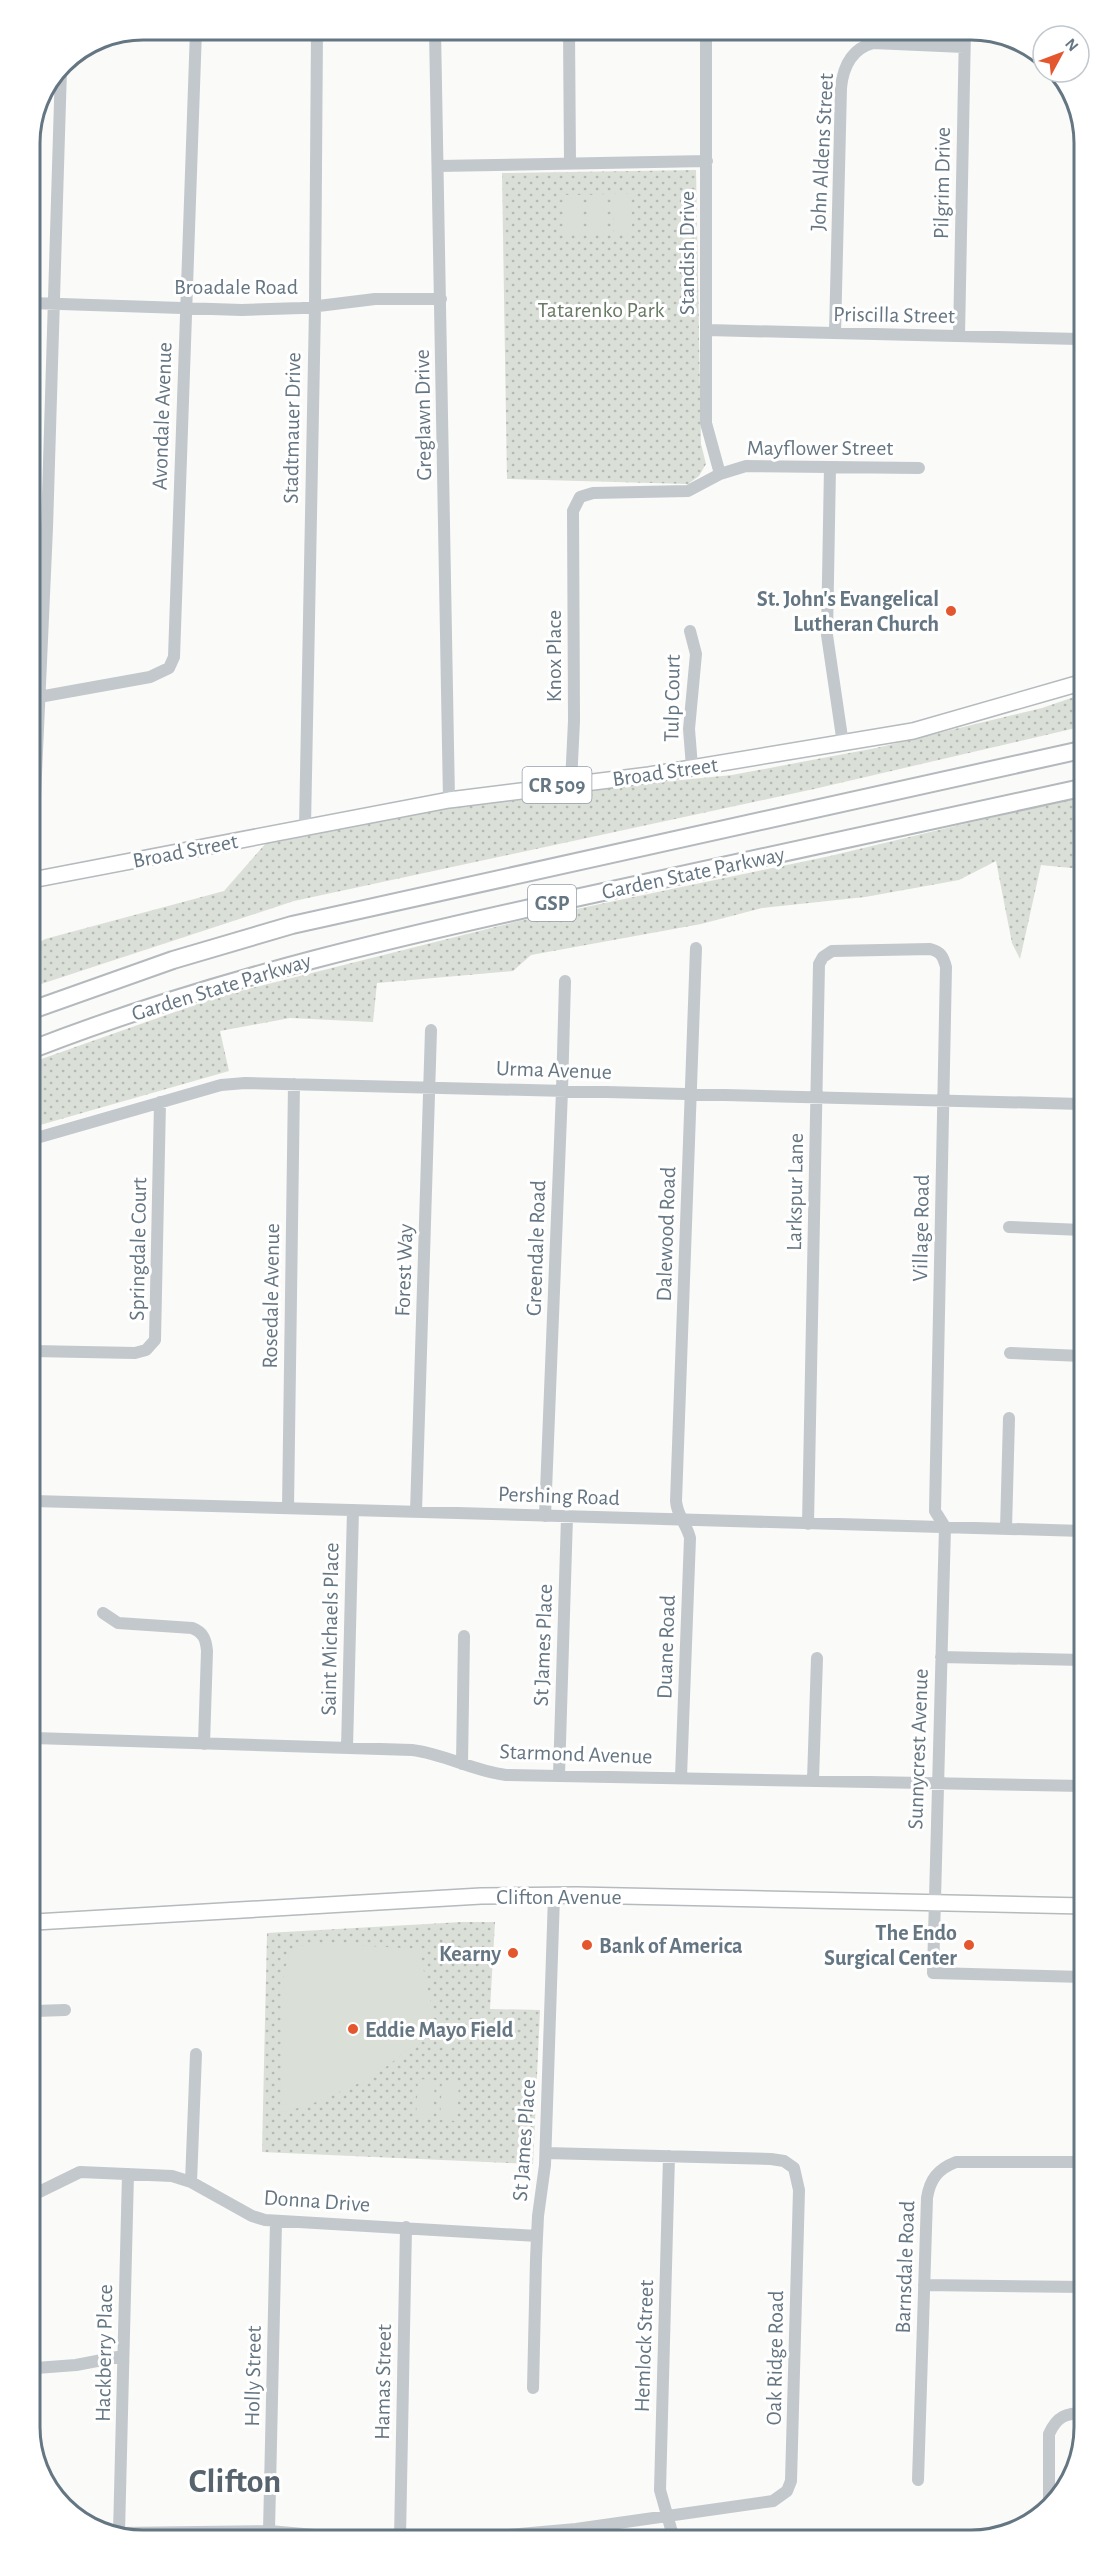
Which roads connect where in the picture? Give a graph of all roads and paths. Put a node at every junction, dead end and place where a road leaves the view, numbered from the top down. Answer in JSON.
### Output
{"nodes":[{"id":1,"x":196,"y":40,"type":"edge"},
{"id":2,"x":317,"y":40,"type":"edge"},
{"id":3,"x":435,"y":40,"type":"edge"},
{"id":4,"x":569,"y":41,"type":"edge"},
{"id":5,"x":706,"y":41,"type":"edge"},
{"id":6,"x":964,"y":41,"type":"edge"},
{"id":7,"x":964,"y":46,"type":"junction"},
{"id":8,"x":61,"y":83,"type":"edge"},
{"id":9,"x":706,"y":161,"type":"junction"},
{"id":10,"x":570,"y":164,"type":"junction"},
{"id":11,"x":438,"y":166,"type":"junction"},
{"id":12,"x":441,"y":299,"type":"junction"},
{"id":13,"x":41,"y":303,"type":"edge"},
{"id":14,"x":53,"y":303,"type":"junction"},
{"id":15,"x":315,"y":307,"type":"junction"},
{"id":16,"x":186,"y":308,"type":"junction"},
{"id":17,"x":707,"y":330,"type":"junction"},
{"id":18,"x":835,"y":333,"type":"junction"},
{"id":19,"x":959,"y":336,"type":"junction"},
{"id":20,"x":1075,"y":339,"type":"edge"},
{"id":21,"x":830,"y":466,"type":"junction"},
{"id":22,"x":919,"y":468,"type":"dead end"},
{"id":23,"x":720,"y":474,"type":"junction"},
{"id":24,"x":573,"y":529,"type":"joint"},
{"id":25,"x":690,"y":631,"type":"dead end"},
{"id":26,"x":41,"y":647,"type":"edge"},
{"id":27,"x":1075,"y":684,"type":"edge"},
{"id":28,"x":41,"y":697,"type":"edge"},
{"id":29,"x":843,"y":744,"type":"junction"},
{"id":30,"x":1075,"y":751,"type":"edge"},
{"id":31,"x":692,"y":767,"type":"junction"},
{"id":32,"x":571,"y":783,"type":"junction"},
{"id":33,"x":1075,"y":789,"type":"edge"},
{"id":34,"x":448,"y":800,"type":"junction"},
{"id":35,"x":304,"y":827,"type":"junction"},
{"id":36,"x":41,"y":878,"type":"edge"},
{"id":37,"x":696,"y":948,"type":"dead end"},
{"id":38,"x":916,"y":949,"type":"joint"},
{"id":39,"x":565,"y":981,"type":"dead end"},
{"id":40,"x":41,"y":1007,"type":"edge"},
{"id":41,"x":431,"y":1030,"type":"dead end"},
{"id":42,"x":41,"y":1045,"type":"edge"},
{"id":43,"x":294,"y":1084,"type":"junction"},
{"id":44,"x":429,"y":1087,"type":"junction"},
{"id":45,"x":562,"y":1091,"type":"junction"},
{"id":46,"x":691,"y":1094,"type":"junction"},
{"id":47,"x":817,"y":1098,"type":"junction"},
{"id":48,"x":943,"y":1101,"type":"junction"},
{"id":49,"x":160,"y":1102,"type":"junction"},
{"id":50,"x":1075,"y":1104,"type":"edge"},
{"id":51,"x":41,"y":1137,"type":"edge"},
{"id":52,"x":1009,"y":1227,"type":"dead end"},
{"id":53,"x":1075,"y":1230,"type":"edge"},
{"id":54,"x":40,"y":1351,"type":"edge"},
{"id":55,"x":1010,"y":1353,"type":"dead end"},
{"id":56,"x":1075,"y":1356,"type":"edge"},
{"id":57,"x":1009,"y":1418,"type":"dead end"},
{"id":58,"x":40,"y":1501,"type":"edge"},
{"id":59,"x":288,"y":1508,"type":"junction"},
{"id":60,"x":353,"y":1510,"type":"junction"},
{"id":61,"x":416,"y":1512,"type":"junction"},
{"id":62,"x":545,"y":1516,"type":"junction"},
{"id":63,"x":567,"y":1517,"type":"junction"},
{"id":64,"x":681,"y":1520,"type":"junction"},
{"id":65,"x":808,"y":1524,"type":"junction"},
{"id":66,"x":945,"y":1527,"type":"junction"},
{"id":67,"x":1006,"y":1529,"type":"junction"},
{"id":68,"x":1075,"y":1531,"type":"edge"},
{"id":69,"x":103,"y":1613,"type":"dead end"},
{"id":70,"x":464,"y":1636,"type":"dead end"},
{"id":71,"x":941,"y":1657,"type":"junction"},
{"id":72,"x":817,"y":1658,"type":"dead end"},
{"id":73,"x":1075,"y":1660,"type":"edge"},
{"id":74,"x":40,"y":1738,"type":"edge"},
{"id":75,"x":204,"y":1744,"type":"junction"},
{"id":76,"x":347,"y":1748,"type":"junction"},
{"id":77,"x":462,"y":1764,"type":"junction"},
{"id":78,"x":559,"y":1775,"type":"junction"},
{"id":79,"x":681,"y":1777,"type":"junction"},
{"id":80,"x":813,"y":1780,"type":"junction"},
{"id":81,"x":937,"y":1782,"type":"junction"},
{"id":82,"x":1075,"y":1786,"type":"edge"},
{"id":83,"x":554,"y":1896,"type":"junction"},
{"id":84,"x":934,"y":1903,"type":"junction"},
{"id":85,"x":1075,"y":1906,"type":"edge"},
{"id":86,"x":40,"y":1922,"type":"edge"},
{"id":87,"x":1075,"y":1977,"type":"edge"},
{"id":88,"x":40,"y":2010,"type":"edge"},
{"id":89,"x":65,"y":2010,"type":"dead end"},
{"id":90,"x":196,"y":2054,"type":"dead end"},
{"id":91,"x":546,"y":2153,"type":"junction"},
{"id":92,"x":669,"y":2156,"type":"junction"},
{"id":93,"x":1075,"y":2162,"type":"edge"},
{"id":94,"x":128,"y":2174,"type":"junction"},
{"id":95,"x":191,"y":2182,"type":"junction"},
{"id":96,"x":40,"y":2192,"type":"edge"},
{"id":97,"x":276,"y":2222,"type":"junction"},
{"id":98,"x":406,"y":2227,"type":"junction"},
{"id":99,"x":537,"y":2236,"type":"junction"},
{"id":100,"x":924,"y":2285,"type":"junction"},
{"id":101,"x":1075,"y":2287,"type":"edge"},
{"id":102,"x":123,"y":2356,"type":"junction"},
{"id":103,"x":40,"y":2368,"type":"edge"},
{"id":104,"x":534,"y":2388,"type":"dead end"},
{"id":105,"x":1075,"y":2413,"type":"edge"},
{"id":106,"x":918,"y":2480,"type":"dead end"},
{"id":107,"x":1049,"y":2493,"type":"edge"},
{"id":108,"x":668,"y":2516,"type":"junction"},
{"id":109,"x":119,"y":2527,"type":"edge"},
{"id":110,"x":269,"y":2529,"type":"edge"},
{"id":111,"x":400,"y":2529,"type":"edge"},
{"id":112,"x":570,"y":2530,"type":"edge"},
{"id":113,"x":671,"y":2530,"type":"edge"}],
"edges":[{"from":1,"to":16,"type":"street","name":"Avondale Avenue"},
{"from":2,"to":15,"type":"street","name":"Stadtmauer Drive"},
{"from":3,"to":11,"type":"street","name":"Greglawn Drive"},
{"from":4,"to":10,"type":"street"},
{"from":5,"to":9,"type":"street","name":"Standish Drive"},
{"from":6,"to":7,"type":"street","name":"Pilgrim Drive"},
{"from":7,"to":18,"type":"street","name":"John Aldens Street"},
{"from":7,"to":19,"type":"street","name":"Pilgrim Drive"},
{"from":8,"to":14,"type":"street"},
{"from":9,"to":10,"type":"street"},
{"from":9,"to":17,"type":"street","name":"Standish Drive"},
{"from":10,"to":11,"type":"street"},
{"from":11,"to":12,"type":"street","name":"Greglawn Drive"},
{"from":12,"to":15,"type":"street","name":"Broadale Road"},
{"from":12,"to":34,"type":"street","name":"Greglawn Drive"},
{"from":13,"to":14,"type":"street","name":"Broadale Road"},
{"from":14,"to":16,"type":"street","name":"Broadale Road"},
{"from":14,"to":26,"type":"street"},
{"from":15,"to":16,"type":"street","name":"Broadale Road"},
{"from":15,"to":35,"type":"street","name":"Stadtmauer Drive"},
{"from":16,"to":28,"type":"street","name":"Avondale Avenue"},
{"from":17,"to":18,"type":"street","name":"Priscilla Street"},
{"from":17,"to":23,"type":"street","name":"Standish Drive"},
{"from":18,"to":19,"type":"street","name":"Priscilla Street"},
{"from":19,"to":20,"type":"street","name":"Priscilla Street"},
{"from":21,"to":22,"type":"street","name":"Mayflower Street"},
{"from":21,"to":23,"type":"street","name":"Mayflower Street"},
{"from":21,"to":29,"type":"street"},
{"from":23,"to":24,"type":"street","name":"Mayflower Street"},
{"from":24,"to":32,"type":"street","name":"Knox Place"},
{"from":25,"to":31,"type":"street","name":"Tulp Court"},
{"from":27,"to":29,"type":"main road","name":"Broad Street","number":"CR 509"},
{"from":29,"to":31,"type":"main road","name":"Broad Street","number":"CR 509"},
{"from":30,"to":40,"type":"highway","name":"Garden State Parkway","number":"GSP"},
{"from":31,"to":32,"type":"main road","name":"Broad Street","number":"CR 509"},
{"from":32,"to":34,"type":"main road","name":"Broad Street","number":"CR 509"},
{"from":33,"to":42,"type":"highway","name":"Garden State Parkway","number":"GSP"},
{"from":34,"to":35,"type":"main road","name":"Broad Street","number":"CR 509"},
{"from":35,"to":36,"type":"main road","name":"Broad Street","number":"CR 509"},
{"from":37,"to":46,"type":"street","name":"Dalewood Road"},
{"from":38,"to":47,"type":"street","name":"Larkspur Lane"},
{"from":38,"to":48,"type":"street","name":"Village Road"},
{"from":39,"to":45,"type":"street","name":"Greendale Road"},
{"from":41,"to":44,"type":"street","name":"Forest Way"},
{"from":43,"to":44,"type":"street","name":"Urma Avenue"},
{"from":43,"to":49,"type":"street","name":"Urma Avenue"},
{"from":43,"to":59,"type":"street","name":"Rosedale Avenue"},
{"from":44,"to":45,"type":"street","name":"Urma Avenue"},
{"from":44,"to":61,"type":"street","name":"Forest Way"},
{"from":45,"to":46,"type":"street","name":"Urma Avenue"},
{"from":45,"to":62,"type":"street","name":"Greendale Road"},
{"from":46,"to":47,"type":"street","name":"Urma Avenue"},
{"from":46,"to":64,"type":"street","name":"Dalewood Road"},
{"from":47,"to":48,"type":"street","name":"Urma Avenue"},
{"from":47,"to":65,"type":"street","name":"Larkspur Lane"},
{"from":48,"to":50,"type":"street","name":"Urma Avenue"},
{"from":48,"to":66,"type":"street","name":"Village Road"},
{"from":49,"to":51,"type":"street","name":"Urma Avenue"},
{"from":49,"to":54,"type":"street","name":"Springdale Court"},
{"from":52,"to":53,"type":"street"},
{"from":55,"to":56,"type":"street"},
{"from":57,"to":67,"type":"street"},
{"from":58,"to":59,"type":"street","name":"Pershing Road"},
{"from":59,"to":60,"type":"street","name":"Pershing Road"},
{"from":60,"to":61,"type":"street","name":"Pershing Road"},
{"from":60,"to":76,"type":"street","name":"Saint Michaels Place"},
{"from":61,"to":62,"type":"street","name":"Pershing Road"},
{"from":62,"to":63,"type":"street","name":"Pershing Road"},
{"from":63,"to":64,"type":"street","name":"Pershing Road"},
{"from":63,"to":78,"type":"street","name":"St James Place"},
{"from":64,"to":65,"type":"street","name":"Pershing Road"},
{"from":64,"to":79,"type":"street","name":"Duane Road"},
{"from":65,"to":66,"type":"street","name":"Pershing Road"},
{"from":66,"to":67,"type":"street","name":"Pershing Road"},
{"from":66,"to":71,"type":"street","name":"Sunnycrest Avenue"},
{"from":67,"to":68,"type":"street","name":"Pershing Road"},
{"from":69,"to":75,"type":"street"},
{"from":70,"to":77,"type":"street"},
{"from":71,"to":73,"type":"street"},
{"from":71,"to":81,"type":"street","name":"Sunnycrest Avenue"},
{"from":72,"to":80,"type":"street"},
{"from":74,"to":75,"type":"street","name":"Starmond Avenue"},
{"from":75,"to":76,"type":"street","name":"Starmond Avenue"},
{"from":76,"to":77,"type":"street","name":"Starmond Avenue"},
{"from":77,"to":78,"type":"street","name":"Starmond Avenue"},
{"from":78,"to":79,"type":"street","name":"Starmond Avenue"},
{"from":79,"to":80,"type":"street","name":"Starmond Avenue"},
{"from":80,"to":81,"type":"street","name":"Starmond Avenue"},
{"from":81,"to":82,"type":"street","name":"Starmond Avenue"},
{"from":81,"to":84,"type":"street","name":"Sunnycrest Avenue"},
{"from":83,"to":84,"type":"main road","name":"Clifton Avenue"},
{"from":83,"to":86,"type":"main road","name":"Clifton Avenue"},
{"from":83,"to":91,"type":"street","name":"St James Place"},
{"from":84,"to":85,"type":"main road","name":"Clifton Avenue"},
{"from":84,"to":87,"type":"street","name":"Sunnycrest Avenue"},
{"from":88,"to":89,"type":"street"},
{"from":90,"to":95,"type":"street"},
{"from":91,"to":92,"type":"street","name":"Oak Ridge Road"},
{"from":91,"to":99,"type":"street","name":"St James Place"},
{"from":92,"to":108,"type":"street","name":"Hemlock Street"},
{"from":92,"to":108,"type":"street","name":"Oak Ridge Road"},
{"from":93,"to":100,"type":"street","name":"Barnsdale Road"},
{"from":94,"to":95,"type":"street","name":"Donna Drive"},
{"from":94,"to":96,"type":"street","name":"Donna Drive"},
{"from":94,"to":102,"type":"street","name":"Hackberry Place"},
{"from":95,"to":97,"type":"street","name":"Donna Drive"},
{"from":97,"to":98,"type":"street","name":"Donna Drive"},
{"from":97,"to":110,"type":"street","name":"Holly Street"},
{"from":98,"to":99,"type":"street","name":"Donna Drive"},
{"from":98,"to":111,"type":"street","name":"Hamas Street"},
{"from":99,"to":104,"type":"street","name":"St James Place"},
{"from":100,"to":101,"type":"street"},
{"from":100,"to":106,"type":"street","name":"Barnsdale Road"},
{"from":102,"to":103,"type":"street"},
{"from":102,"to":109,"type":"street","name":"Hackberry Place"},
{"from":105,"to":107,"type":"street"},
{"from":108,"to":112,"type":"street","name":"Oak Ridge Road"},
{"from":108,"to":113,"type":"street","name":"Hemlock Street"}]}
